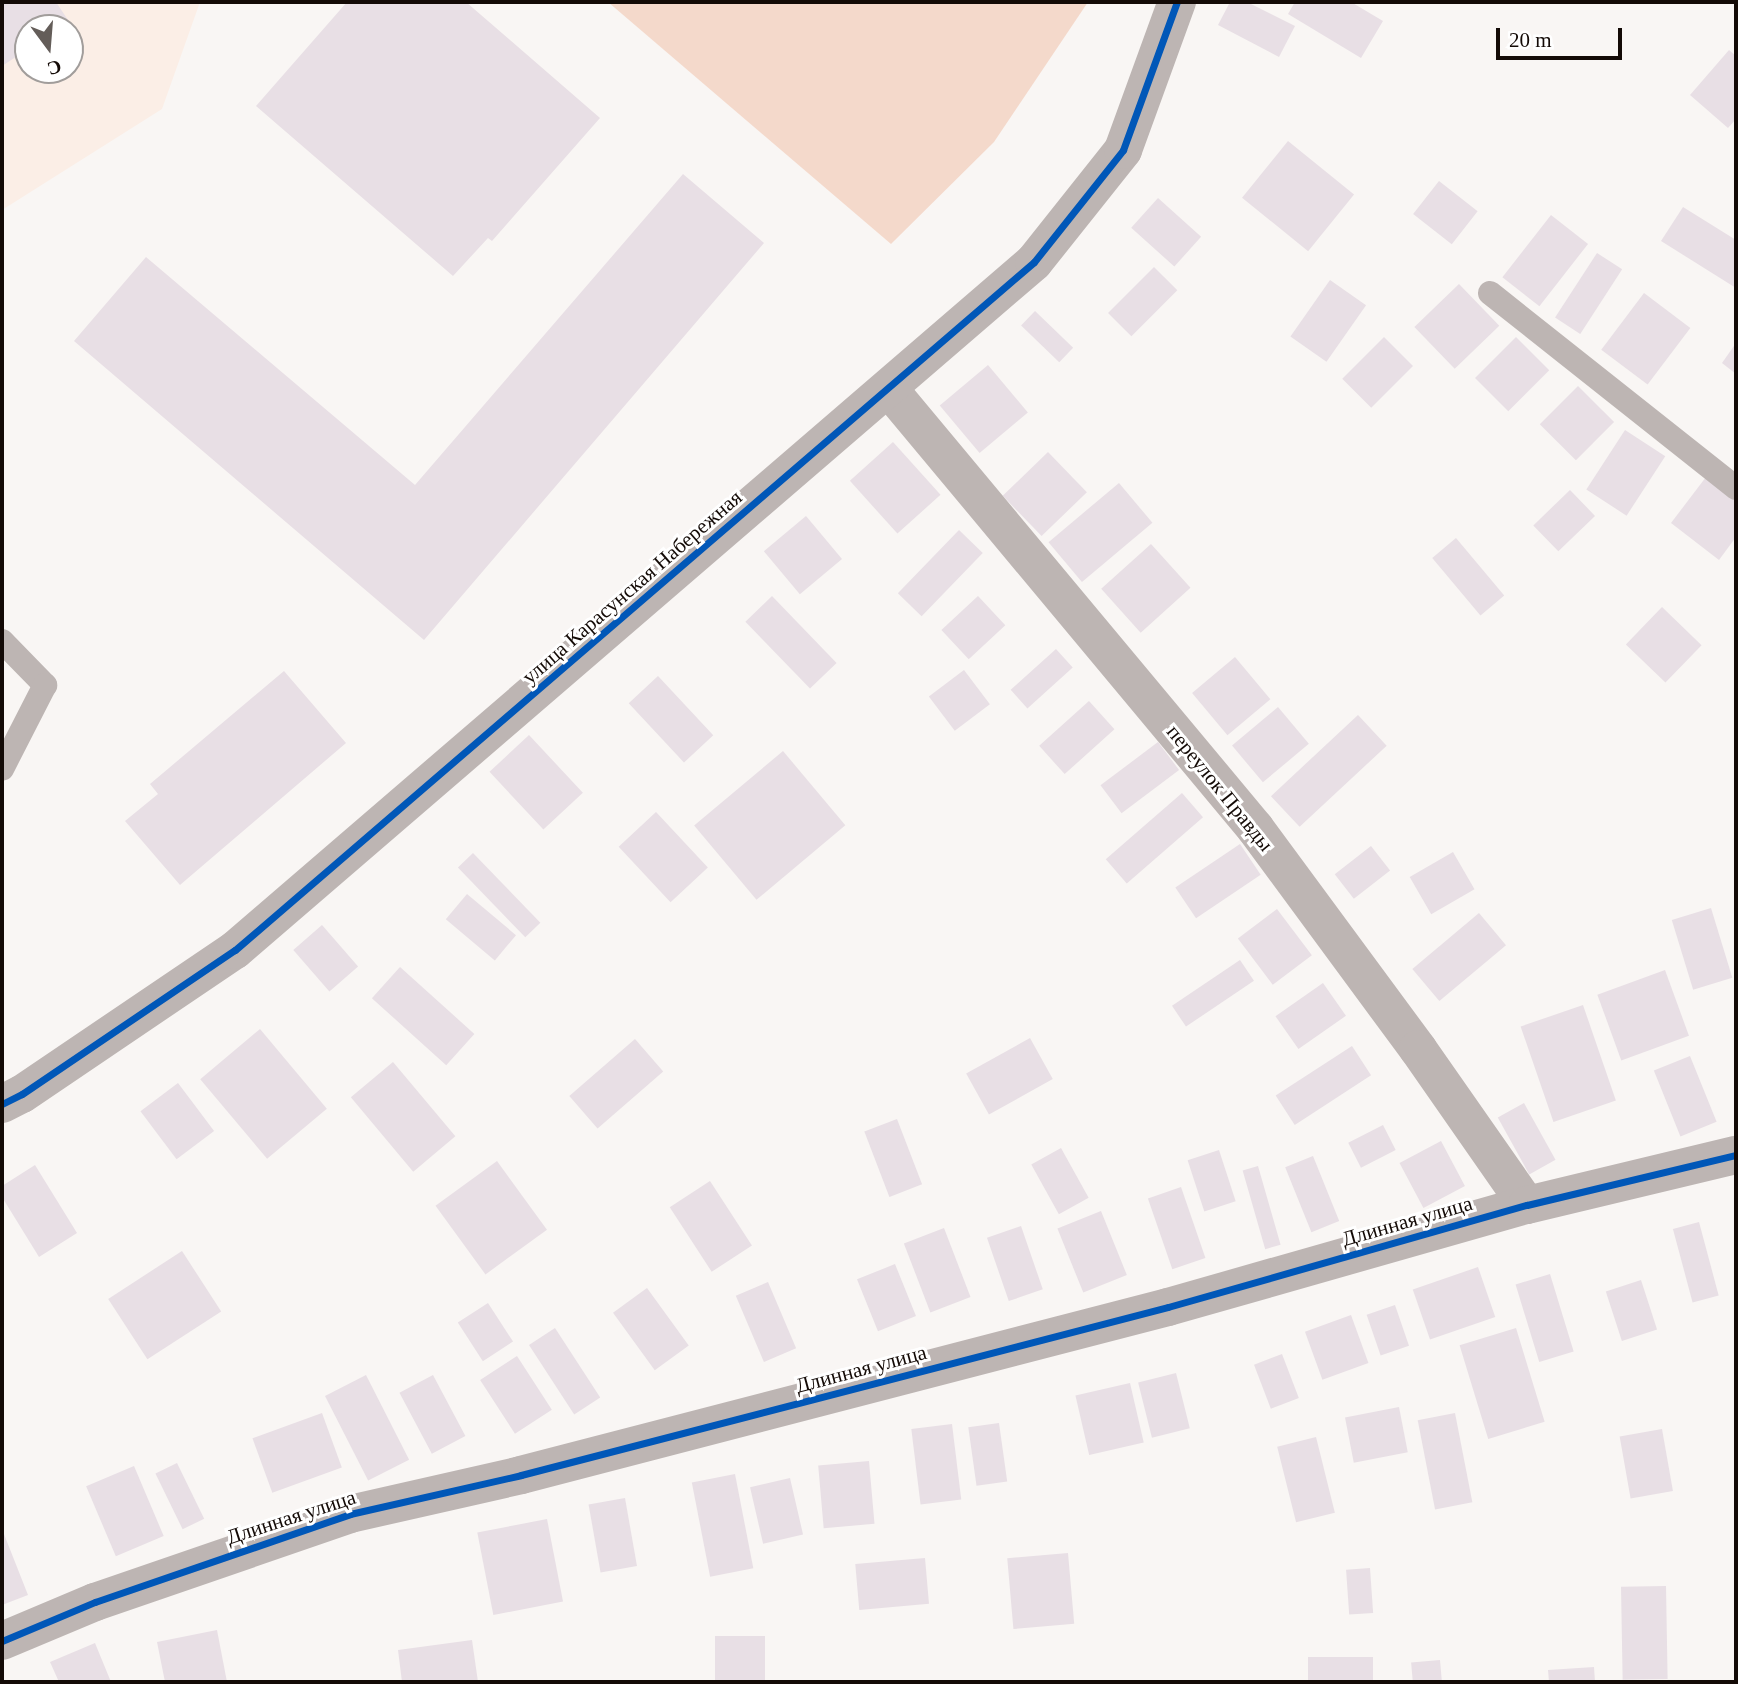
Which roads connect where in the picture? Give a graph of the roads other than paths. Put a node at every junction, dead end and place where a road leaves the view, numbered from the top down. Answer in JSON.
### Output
{"nodes":[{"id":1,"x":1177,"y":2,"type":"edge"},
{"id":2,"x":1490,"y":293,"type":"dead end"},
{"id":3,"x":889,"y":389,"type":"junction"},
{"id":4,"x":1736,"y":488,"type":"edge"},
{"id":5,"x":2,"y":641,"type":"edge"},
{"id":6,"x":2,"y":769,"type":"edge"},
{"id":7,"x":2,"y":1104,"type":"edge"},
{"id":8,"x":1736,"y":1155,"type":"edge"},
{"id":9,"x":1527,"y":1205,"type":"junction"},
{"id":10,"x":2,"y":1641,"type":"edge"}],
"edges":[{"from":1,"to":3,"type":"street","name":"улица Карасунская Набережная"},
{"from":2,"to":4,"type":"lane"},
{"from":3,"to":7,"type":"street","name":"улица Карасунская Набережная"},
{"from":3,"to":9,"type":"street","name":"переулок Правды"},
{"from":5,"to":6,"type":"lane"},
{"from":8,"to":9,"type":"street","name":"Длинная улица"},
{"from":9,"to":10,"type":"street","name":"Длинная улица"}]}
